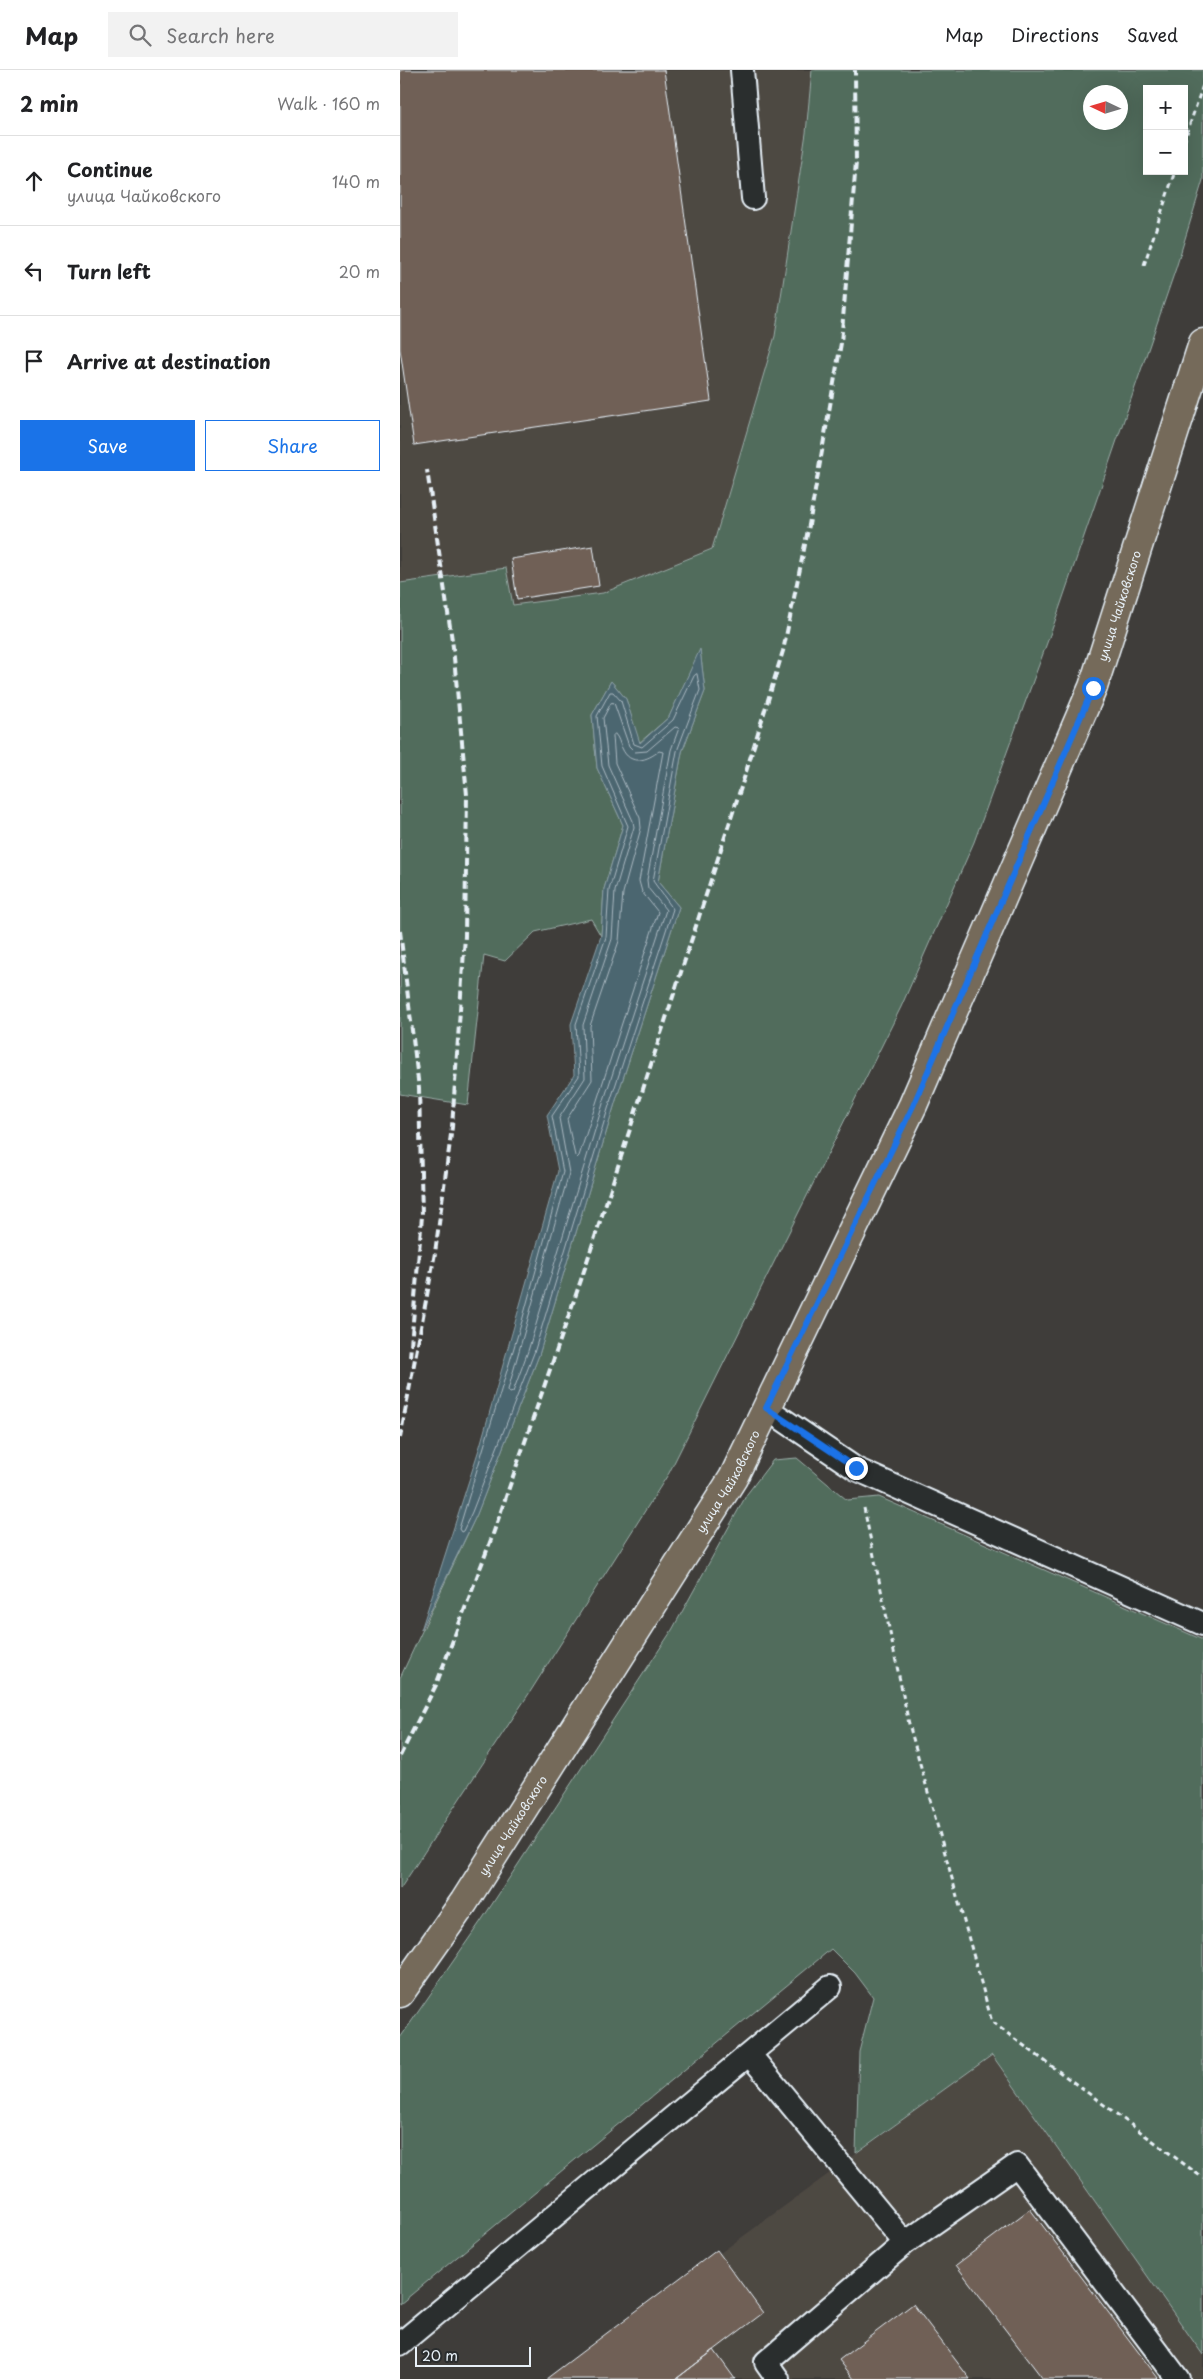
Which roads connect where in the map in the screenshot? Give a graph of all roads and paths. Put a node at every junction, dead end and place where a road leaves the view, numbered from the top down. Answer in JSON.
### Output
{"nodes":[{"id":1,"x":742,"y":70,"type":"edge"},
{"id":2,"x":1203,"y":84,"type":"edge"},
{"id":3,"x":1188,"y":130,"type":"edge"},
{"id":4,"x":1174,"y":175,"type":"edge"},
{"id":5,"x":753,"y":198,"type":"dead end"},
{"id":6,"x":1144,"y":264,"type":"dead end"},
{"id":7,"x":1203,"y":342,"type":"edge"},
{"id":8,"x":766,"y":1408,"type":"junction"},
{"id":9,"x":856,"y":1468,"type":"junction"},
{"id":10,"x":1203,"y":1624,"type":"edge"},
{"id":11,"x":830,"y":1987,"type":"dead end"},
{"id":12,"x":400,"y":1993,"type":"edge"},
{"id":13,"x":750,"y":2054,"type":"junction"},
{"id":14,"x":1203,"y":2178,"type":"edge"},
{"id":15,"x":905,"y":2243,"type":"junction"},
{"id":16,"x":400,"y":2344,"type":"edge"},
{"id":17,"x":778,"y":2379,"type":"edge"},
{"id":18,"x":1178,"y":2379,"type":"edge"}],
"edges":[{"from":1,"to":5,"type":"lane"},
{"from":2,"to":3,"type":"path"},
{"from":4,"to":6,"type":"path"},
{"from":7,"to":8,"type":"main road","name":"улица Чайковского"},
{"from":8,"to":9,"type":"lane"},
{"from":8,"to":12,"type":"main road","name":"улица Чайковского"},
{"from":9,"to":10,"type":"lane"},
{"from":9,"to":14,"type":"path"},
{"from":11,"to":13,"type":"lane"},
{"from":13,"to":15,"type":"lane"},
{"from":13,"to":16,"type":"lane"},
{"from":15,"to":17,"type":"lane"},
{"from":15,"to":18,"type":"lane"}]}
